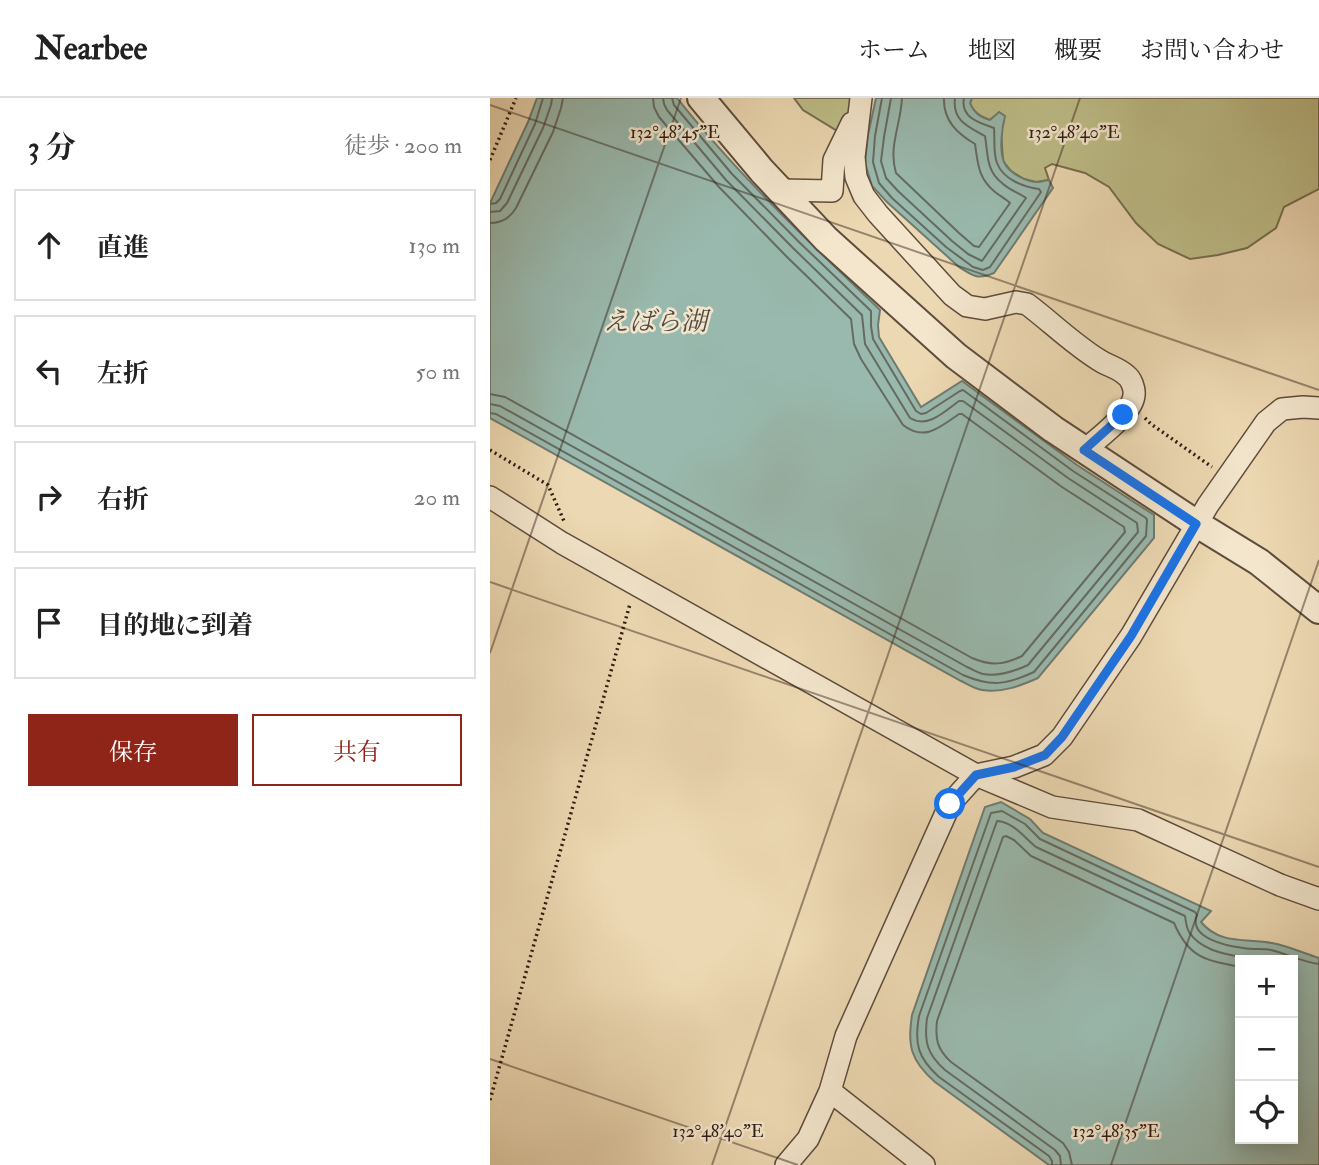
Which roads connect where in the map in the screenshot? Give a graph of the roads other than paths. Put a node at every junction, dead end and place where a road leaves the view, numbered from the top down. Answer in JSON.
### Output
{"nodes":[{"id":1,"x":701,"y":98,"type":"edge"},
{"id":2,"x":860,"y":102,"type":"edge"},
{"id":3,"x":780,"y":190,"type":"junction"},
{"id":4,"x":1319,"y":408,"type":"edge"},
{"id":5,"x":1084,"y":450,"type":"junction"},
{"id":6,"x":490,"y":497,"type":"edge"},
{"id":7,"x":1196,"y":524,"type":"junction"},
{"id":8,"x":1319,"y":610,"type":"edge"},
{"id":9,"x":976,"y":775,"type":"junction"},
{"id":10,"x":1319,"y":899,"type":"edge"},
{"id":11,"x":830,"y":1091,"type":"junction"},
{"id":12,"x":922,"y":1164,"type":"edge"},
{"id":13,"x":786,"y":1165,"type":"edge"}],
"edges":[{"from":1,"to":3,"type":"street"},
{"from":2,"to":3,"type":"street"},
{"from":2,"to":5,"type":"street"},
{"from":3,"to":5,"type":"street"},
{"from":4,"to":7,"type":"street"},
{"from":5,"to":7,"type":"street"},
{"from":6,"to":9,"type":"street"},
{"from":7,"to":8,"type":"street"},
{"from":7,"to":9,"type":"street"},
{"from":9,"to":10,"type":"street"},
{"from":9,"to":11,"type":"street"},
{"from":11,"to":12,"type":"street"},
{"from":11,"to":13,"type":"street"}]}
